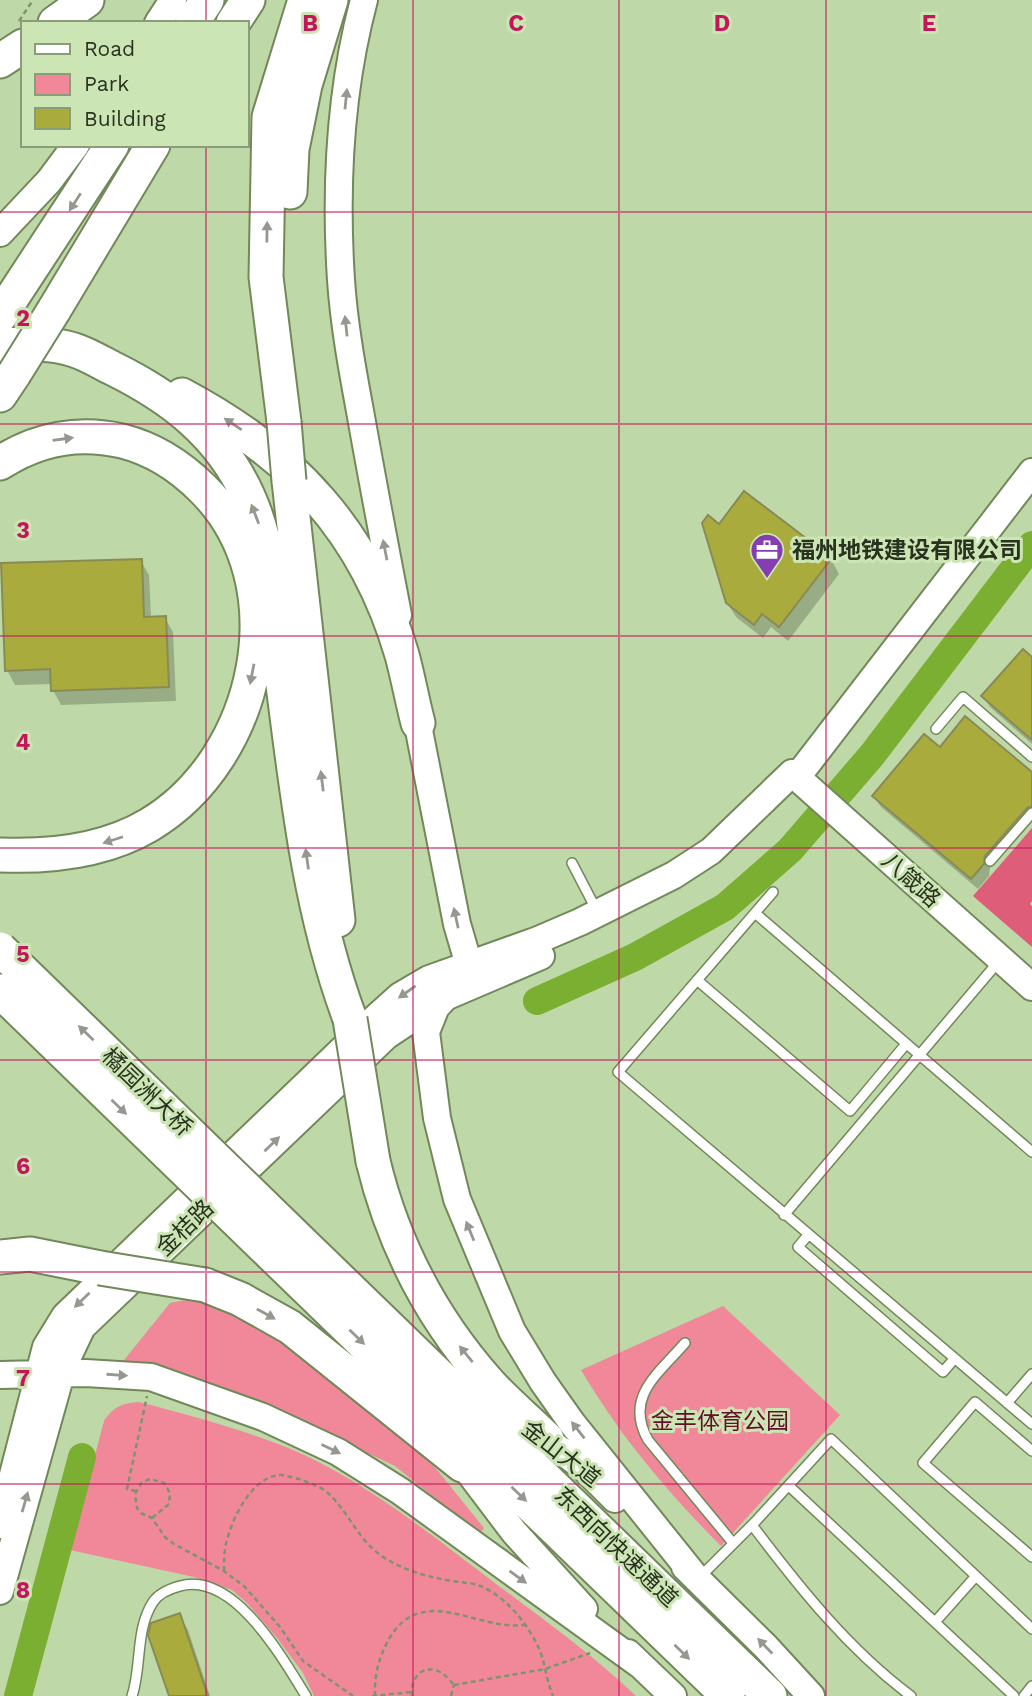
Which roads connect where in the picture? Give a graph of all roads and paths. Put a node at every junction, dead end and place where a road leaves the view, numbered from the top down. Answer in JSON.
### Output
{"nodes":[{"id":1,"x":87,"y":0,"type":"edge"},
{"id":2,"x":173,"y":0,"type":"edge"},
{"id":3,"x":207,"y":0,"type":"edge"},
{"id":4,"x":248,"y":0,"type":"edge"},
{"id":5,"x":305,"y":0,"type":"edge"},
{"id":6,"x":331,"y":0,"type":"edge"},
{"id":7,"x":364,"y":0,"type":"edge"},
{"id":8,"x":58,"y":21,"type":"edge"},
{"id":9,"x":159,"y":21,"type":"edge"},
{"id":10,"x":193,"y":21,"type":"edge"},
{"id":11,"x":234,"y":21,"type":"edge"},
{"id":12,"x":21,"y":47,"type":"edge"},
{"id":13,"x":0,"y":61,"type":"edge"},
{"id":14,"x":74,"y":147,"type":"edge"},
{"id":15,"x":111,"y":147,"type":"edge"},
{"id":16,"x":152,"y":147,"type":"edge"},
{"id":17,"x":0,"y":233,"type":"edge"},
{"id":18,"x":0,"y":316,"type":"edge"},
{"id":19,"x":75,"y":350,"type":"junction"},
{"id":20,"x":5,"y":371,"type":"edge"},
{"id":21,"x":284,"y":422,"type":"junction"},
{"id":22,"x":0,"y":463,"type":"edge"},
{"id":23,"x":1032,"y":471,"type":"edge"},
{"id":24,"x":418,"y":723,"type":"junction"},
{"id":25,"x":936,"y":729,"type":"dead end"},
{"id":26,"x":1032,"y":757,"type":"edge"},
{"id":27,"x":809,"y":788,"type":"junction"},
{"id":28,"x":1032,"y":813,"type":"edge"},
{"id":29,"x":0,"y":855,"type":"edge"},
{"id":30,"x":990,"y":861,"type":"dead end"},
{"id":31,"x":572,"y":863,"type":"dead end"},
{"id":32,"x":773,"y":892,"type":"dead end"},
{"id":33,"x":599,"y":913,"type":"junction"},
{"id":34,"x":755,"y":914,"type":"junction"},
{"id":35,"x":0,"y":949,"type":"edge"},
{"id":36,"x":1000,"y":960,"type":"junction"},
{"id":37,"x":469,"y":965,"type":"junction"},
{"id":38,"x":697,"y":980,"type":"junction"},
{"id":39,"x":1032,"y":987,"type":"edge"},
{"id":40,"x":0,"y":991,"type":"edge"},
{"id":41,"x":443,"y":998,"type":"junction"},
{"id":42,"x":350,"y":1020,"type":"junction"},
{"id":43,"x":906,"y":1044,"type":"junction"},
{"id":44,"x":920,"y":1055,"type":"junction"},
{"id":45,"x":1032,"y":1152,"type":"edge"},
{"id":46,"x":784,"y":1215,"type":"junction"},
{"id":47,"x":808,"y":1235,"type":"junction"},
{"id":48,"x":283,"y":1245,"type":"junction"},
{"id":49,"x":0,"y":1257,"type":"edge"},
{"id":50,"x":100,"y":1268,"type":"junction"},
{"id":51,"x":0,"y":1276,"type":"edge"},
{"id":52,"x":685,"y":1343,"type":"dead end"},
{"id":53,"x":392,"y":1350,"type":"junction"},
{"id":54,"x":954,"y":1359,"type":"junction"},
{"id":55,"x":51,"y":1374,"type":"junction"},
{"id":56,"x":1032,"y":1374,"type":"edge"},
{"id":57,"x":0,"y":1376,"type":"edge"},
{"id":58,"x":151,"y":1377,"type":"junction"},
{"id":59,"x":1007,"y":1403,"type":"junction"},
{"id":60,"x":1032,"y":1424,"type":"edge"},
{"id":61,"x":547,"y":1439,"type":"junction"},
{"id":62,"x":1032,"y":1451,"type":"edge"},
{"id":63,"x":465,"y":1467,"type":"junction"},
{"id":64,"x":789,"y":1486,"type":"junction"},
{"id":65,"x":136,"y":1491,"type":"junction"},
{"id":66,"x":0,"y":1525,"type":"edge"},
{"id":67,"x":752,"y":1525,"type":"junction"},
{"id":68,"x":733,"y":1542,"type":"junction"},
{"id":69,"x":1032,"y":1557,"type":"edge"},
{"id":70,"x":224,"y":1571,"type":"dead end"},
{"id":71,"x":976,"y":1576,"type":"junction"},
{"id":72,"x":698,"y":1579,"type":"junction"},
{"id":73,"x":0,"y":1591,"type":"edge"},
{"id":74,"x":935,"y":1622,"type":"junction"},
{"id":75,"x":524,"y":1625,"type":"junction"},
{"id":76,"x":1032,"y":1629,"type":"edge"},
{"id":77,"x":613,"y":1646,"type":"junction"},
{"id":78,"x":639,"y":1664,"type":"junction"},
{"id":79,"x":545,"y":1670,"type":"junction"},
{"id":80,"x":454,"y":1685,"type":"junction"},
{"id":81,"x":1032,"y":1686,"type":"edge"},
{"id":82,"x":411,"y":1694,"type":"edge"},
{"id":83,"x":132,"y":1696,"type":"edge"},
{"id":84,"x":306,"y":1696,"type":"edge"},
{"id":85,"x":374,"y":1696,"type":"edge"},
{"id":86,"x":451,"y":1696,"type":"edge"},
{"id":87,"x":553,"y":1696,"type":"edge"},
{"id":88,"x":673,"y":1696,"type":"edge"},
{"id":89,"x":728,"y":1696,"type":"edge"},
{"id":90,"x":770,"y":1696,"type":"edge"},
{"id":91,"x":811,"y":1696,"type":"edge"},
{"id":92,"x":911,"y":1696,"type":"edge"},
{"id":93,"x":1014,"y":1696,"type":"edge"},
{"id":94,"x":1024,"y":1696,"type":"edge"}],
"edges":[{"from":1,"to":8,"type":"highway"},
{"from":2,"to":9,"type":"main road"},
{"from":3,"to":10,"type":"highway"},
{"from":4,"to":11,"type":"highway"},
{"from":21,"to":5,"type":"highway","one_way":true},
{"from":6,"to":21,"type":"highway"},
{"from":24,"to":7,"type":"main road","one_way":true},
{"from":12,"to":13,"type":"highway"},
{"from":14,"to":17,"type":"main road"},
{"from":15,"to":18,"type":"highway","one_way":true},
{"from":16,"to":20,"type":"highway","bridge":true},
{"from":19,"to":20,"type":"highway"},
{"from":24,"to":19,"type":"highway","one_way":true},
{"from":42,"to":19,"type":"highway","one_way":true},
{"from":42,"to":21,"type":"highway","one_way":true,"bridge":true},
{"from":22,"to":29,"type":"highway","one_way":true},
{"from":23,"to":27,"type":"main road"},
{"from":37,"to":24,"type":"main road","one_way":true},
{"from":25,"to":26,"type":"lane"},
{"from":27,"to":33,"type":"main road"},
{"from":27,"to":36,"type":"main road","name":"八箴路"},
{"from":27,"to":41,"type":"main road","name":"金桔路"},
{"from":28,"to":30,"type":"lane"},
{"from":31,"to":33,"type":"lane"},
{"from":32,"to":34,"type":"lane"},
{"from":33,"to":37,"type":"main road"},
{"from":34,"to":38,"type":"lane"},
{"from":34,"to":43,"type":"lane"},
{"from":48,"to":35,"type":"highway","name":"橘园洲大桥","one_way":true,"bridge":true},
{"from":36,"to":39,"type":"main road","name":"八箴路"},
{"from":36,"to":44,"type":"lane"},
{"from":37,"to":41,"type":"main road"},
{"from":37,"to":55,"type":"main road","one_way":true},
{"from":38,"to":43,"type":"lane"},
{"from":38,"to":46,"type":"lane"},
{"from":40,"to":48,"type":"highway","name":"橘园洲大桥","one_way":true,"bridge":true},
{"from":55,"to":41,"type":"main road","name":"金桔路","one_way":true},
{"from":72,"to":41,"type":"main road","one_way":true},
{"from":61,"to":42,"type":"highway","one_way":true,"bridge":true},
{"from":43,"to":44,"type":"lane"},
{"from":44,"to":45,"type":"lane"},
{"from":44,"to":46,"type":"lane"},
{"from":46,"to":47,"type":"lane"},
{"from":47,"to":54,"type":"lane"},
{"from":47,"to":54,"type":"lane"},
{"from":48,"to":53,"type":"highway","name":"金山大道"},
{"from":49,"to":50,"type":"highway"},
{"from":50,"to":51,"type":"highway"},
{"from":50,"to":63,"type":"highway","one_way":true,"bridge":true},
{"from":52,"to":68,"type":"lane"},
{"from":53,"to":61,"type":"main road","name":"金山大道"},
{"from":53,"to":63,"type":"main road","name":"金山大道"},
{"from":53,"to":89,"type":"highway","name":"东西向快速通道","one_way":true},
{"from":53,"to":90,"type":"highway","name":"东西向快速通道"},
{"from":54,"to":59,"type":"lane"},
{"from":55,"to":57,"type":"main road"},
{"from":55,"to":58,"type":"main road","one_way":true},
{"from":55,"to":66,"type":"main road"},
{"from":73,"to":55,"type":"main road","name":"金桔路","one_way":true},
{"from":56,"to":59,"type":"lane"},
{"from":58,"to":65,"type":"path"},
{"from":58,"to":77,"type":"main road","one_way":true},
{"from":59,"to":60,"type":"lane"},
{"from":61,"to":72,"type":"main road","name":"金山大道"},
{"from":62,"to":69,"type":"lane"},
{"from":63,"to":78,"type":"main road","name":"金山大道"},
{"from":64,"to":67,"type":"lane"},
{"from":64,"to":71,"type":"lane"},
{"from":64,"to":74,"type":"lane"},
{"from":65,"to":65,"type":"path"},
{"from":67,"to":68,"type":"lane"},
{"from":67,"to":92,"type":"lane"},
{"from":68,"to":72,"type":"lane"},
{"from":70,"to":75,"type":"path"},
{"from":71,"to":74,"type":"lane"},
{"from":71,"to":76,"type":"lane"},
{"from":91,"to":72,"type":"main road","name":"金山大道","one_way":true},
{"from":74,"to":93,"type":"lane"},
{"from":75,"to":79,"type":"path"},
{"from":75,"to":85,"type":"path"},
{"from":77,"to":78,"type":"main road"},
{"from":77,"to":79,"type":"path"},
{"from":78,"to":88,"type":"main road","name":"金山大道"},
{"from":79,"to":80,"type":"path"},
{"from":79,"to":87,"type":"path"},
{"from":80,"to":82,"type":"path"},
{"from":80,"to":86,"type":"path"},
{"from":81,"to":94,"type":"lane"},
{"from":82,"to":85,"type":"path"},
{"from":83,"to":84,"type":"lane"}]}
